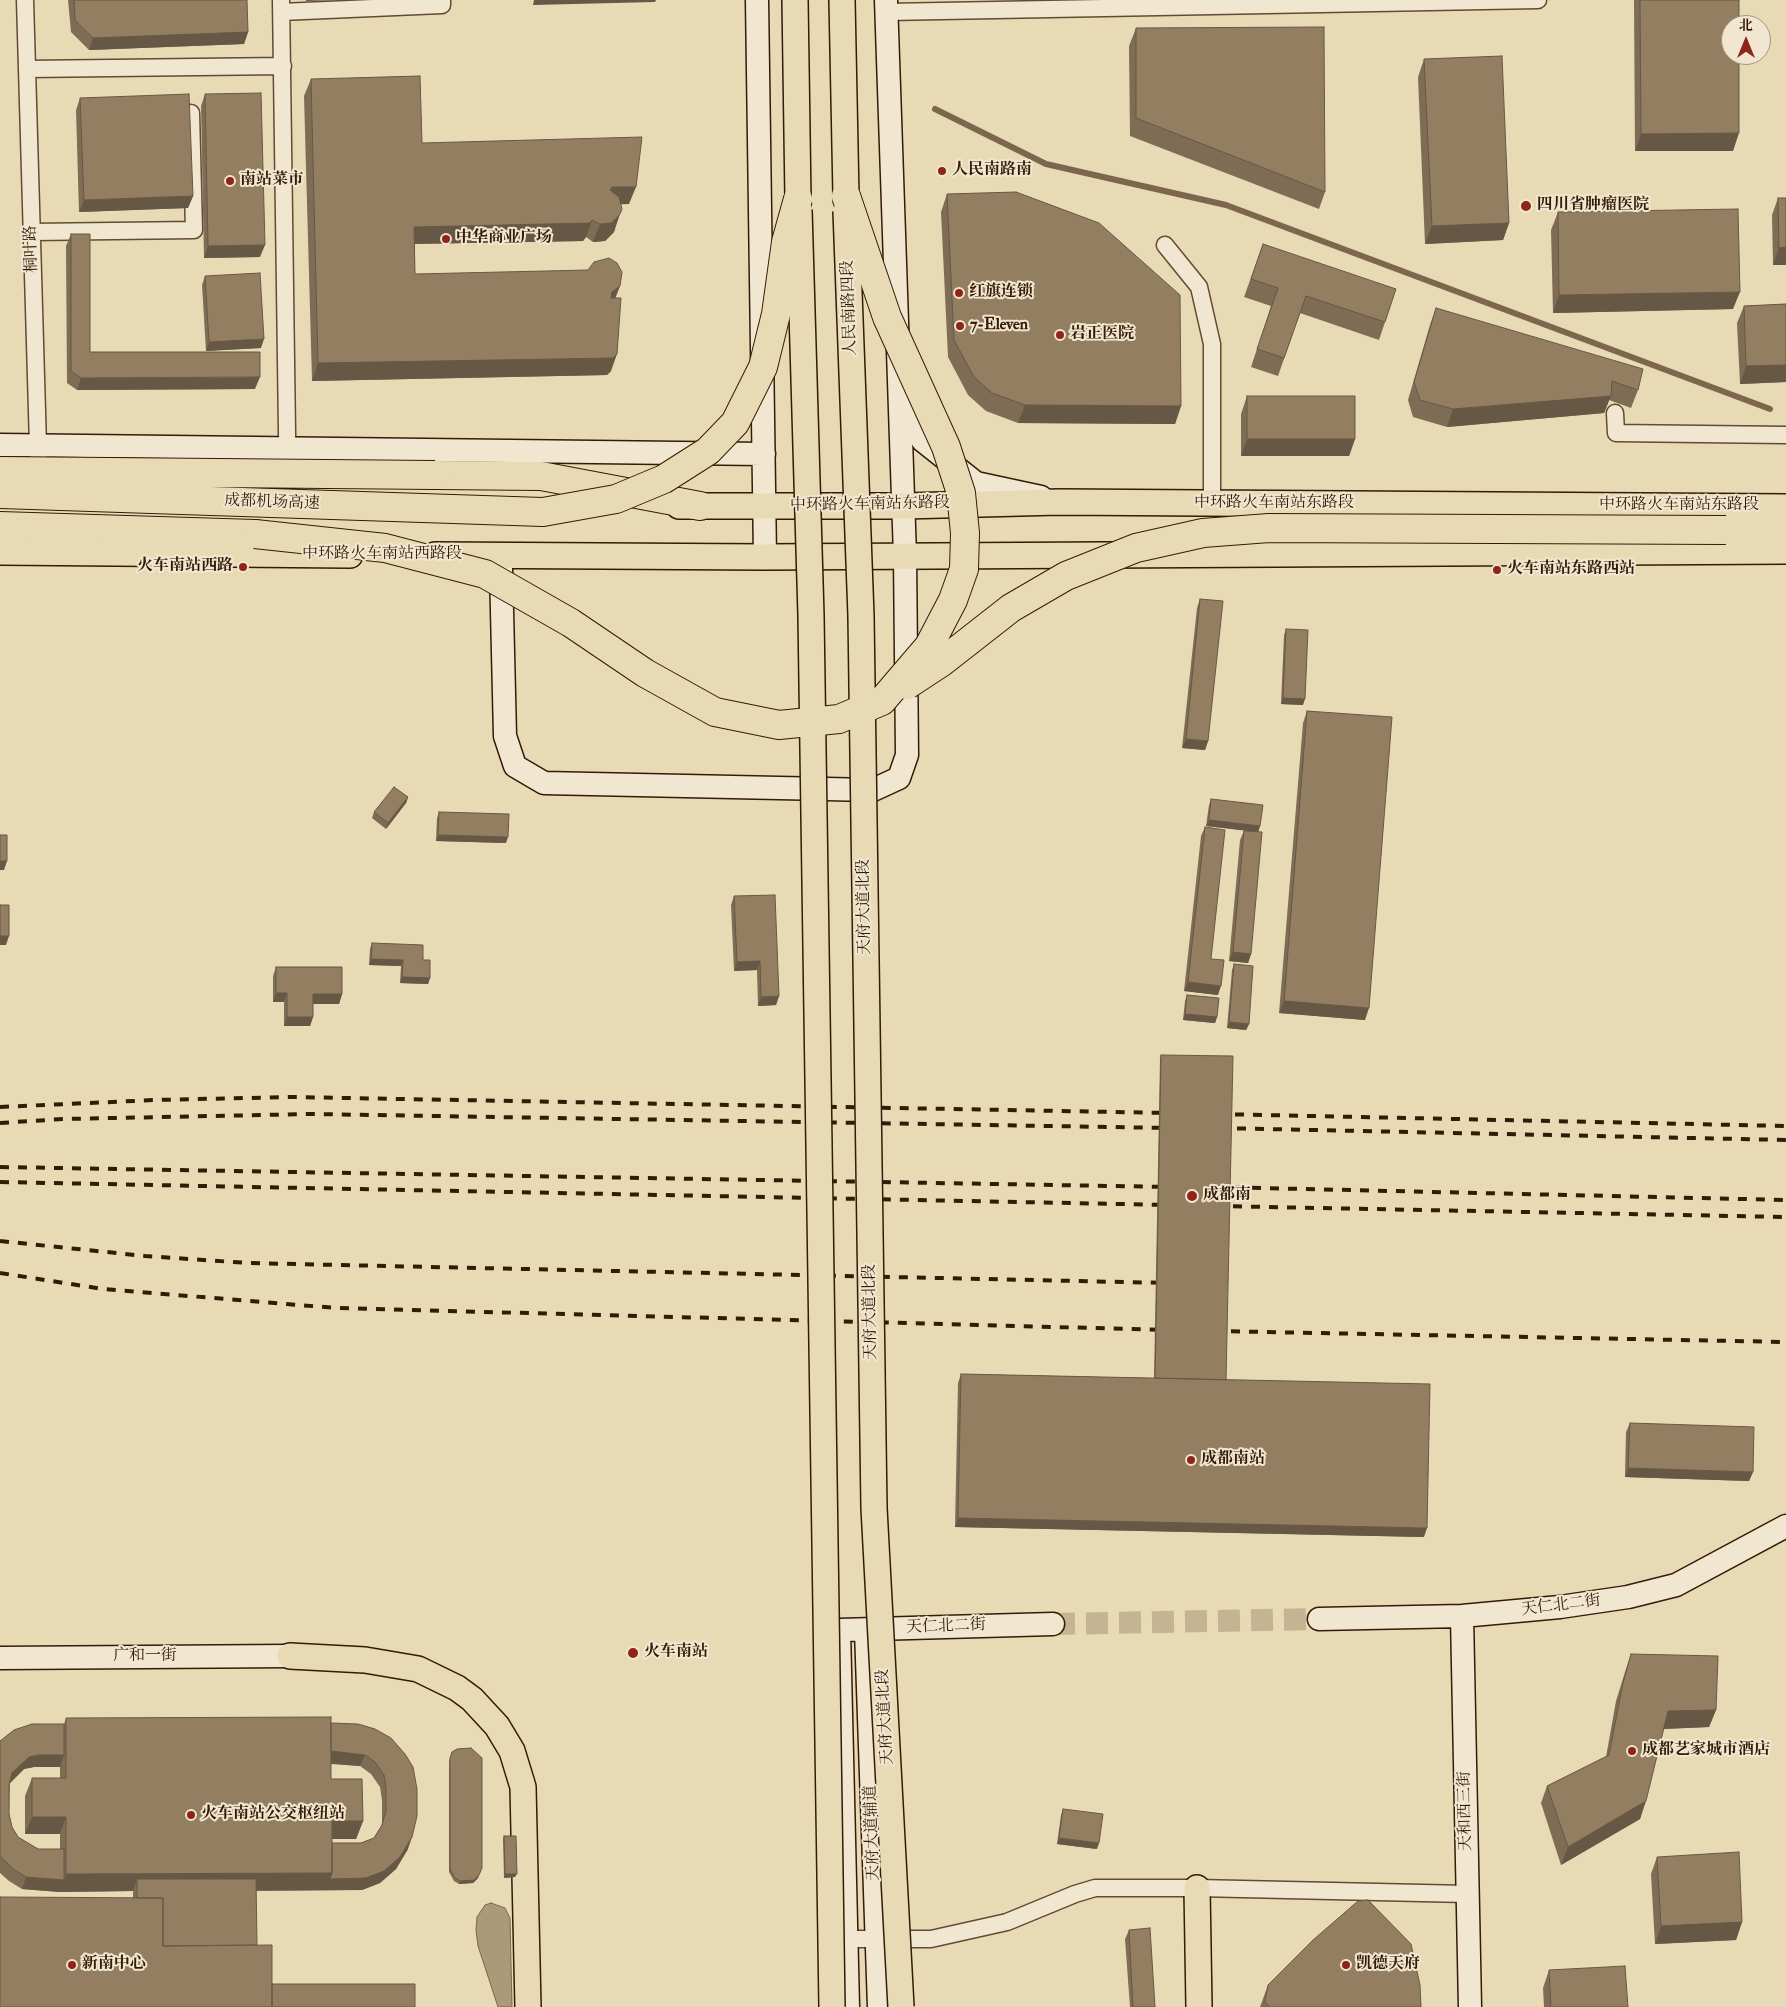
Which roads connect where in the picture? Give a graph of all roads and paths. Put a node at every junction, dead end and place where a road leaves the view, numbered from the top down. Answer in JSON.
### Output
{"nodes":[{"id":1,"x":25,"y":0,"type":"edge"},
{"id":2,"x":442,"y":0,"type":"edge"},
{"id":3,"x":758,"y":0,"type":"edge"},
{"id":4,"x":795,"y":0,"type":"edge"},
{"id":5,"x":842,"y":0,"type":"edge"},
{"id":6,"x":1538,"y":0,"type":"edge"},
{"id":7,"x":281,"y":6,"type":"edge"},
{"id":8,"x":887,"y":6,"type":"edge"},
{"id":9,"x":283,"y":66,"type":"junction"},
{"id":10,"x":27,"y":70,"type":"junction"},
{"id":11,"x":191,"y":114,"type":"edge"},
{"id":12,"x":846,"y":196,"type":"junction"},
{"id":13,"x":798,"y":199,"type":"junction"},
{"id":14,"x":32,"y":232,"type":"junction"},
{"id":15,"x":1165,"y":245,"type":"dead end"},
{"id":16,"x":899,"y":401,"type":"junction"},
{"id":17,"x":1615,"y":413,"type":"edge"},
{"id":18,"x":1786,"y":435,"type":"edge"},
{"id":19,"x":0,"y":445,"type":"edge"},
{"id":20,"x":37,"y":445,"type":"junction"},
{"id":21,"x":288,"y":448,"type":"junction"},
{"id":22,"x":764,"y":454,"type":"junction"},
{"id":23,"x":0,"y":471,"type":"edge"},
{"id":24,"x":0,"y":495,"type":"edge"},
{"id":25,"x":39,"y":498,"type":"junction"},
{"id":26,"x":1059,"y":502,"type":"junction"},
{"id":27,"x":288,"y":504,"type":"junction"},
{"id":28,"x":1212,"y":504,"type":"junction"},
{"id":29,"x":700,"y":506,"type":"junction"},
{"id":30,"x":904,"y":506,"type":"junction"},
{"id":31,"x":763,"y":507,"type":"junction"},
{"id":32,"x":1786,"y":507,"type":"edge"},
{"id":33,"x":0,"y":526,"type":"edge"},
{"id":34,"x":1786,"y":530,"type":"edge"},
{"id":35,"x":1786,"y":551,"type":"edge"},
{"id":36,"x":0,"y":552,"type":"edge"},
{"id":37,"x":501,"y":556,"type":"junction"},
{"id":38,"x":905,"y":556,"type":"junction"},
{"id":39,"x":764,"y":558,"type":"junction"},
{"id":40,"x":861,"y":616,"type":"joint"},
{"id":41,"x":882,"y":701,"type":"junction"},
{"id":42,"x":1786,"y":1526,"type":"edge"},
{"id":43,"x":1462,"y":1616,"type":"junction"},
{"id":44,"x":1319,"y":1619,"type":"tunnel mouth"},
{"id":45,"x":1053,"y":1624,"type":"tunnel mouth"},
{"id":46,"x":839,"y":1630,"type":"joint"},
{"id":47,"x":866,"y":1630,"type":"junction"},
{"id":48,"x":290,"y":1656,"type":"joint"},
{"id":49,"x":0,"y":1658,"type":"edge"},
{"id":50,"x":1197,"y":1888,"type":"junction"},
{"id":51,"x":1467,"y":1894,"type":"junction"},
{"id":52,"x":846,"y":1938,"type":"junction"},
{"id":53,"x":876,"y":1938,"type":"junction"},
{"id":54,"x":835,"y":2003,"type":"edge"},
{"id":55,"x":902,"y":2004,"type":"edge"},
{"id":56,"x":528,"y":2007,"type":"edge"},
{"id":57,"x":878,"y":2007,"type":"edge"},
{"id":58,"x":1199,"y":2007,"type":"edge"},
{"id":59,"x":1470,"y":2007,"type":"edge"}],
"edges":[{"from":1,"to":10,"type":"street","name":"桐叶路"},
{"from":2,"to":7,"type":"street"},
{"from":3,"to":22,"type":"street"},
{"from":4,"to":13,"type":"main road"},
{"from":5,"to":12,"type":"main road","name":"人民南路四段"},
{"from":6,"to":8,"type":"street"},
{"from":7,"to":9,"type":"street"},
{"from":8,"to":16,"type":"street"},
{"from":9,"to":10,"type":"street"},
{"from":9,"to":21,"type":"street"},
{"from":10,"to":14,"type":"street","name":"桐叶路"},
{"from":11,"to":14,"type":"street"},
{"from":12,"to":40,"type":"main road","name":"人民南路四段","bridge":true},
{"from":12,"to":41,"type":"highway","bridge":true},
{"from":13,"to":24,"type":"highway","name":"成都机场高速","bridge":true},
{"from":13,"to":54,"type":"main road","bridge":true},
{"from":14,"to":20,"type":"street","name":"桐叶路"},
{"from":15,"to":28,"type":"street"},
{"from":16,"to":26,"type":"street"},
{"from":16,"to":30,"type":"street"},
{"from":17,"to":18,"type":"street"},
{"from":19,"to":20,"type":"street"},
{"from":20,"to":21,"type":"street"},
{"from":20,"to":25,"type":"street","name":"桐叶路"},
{"from":21,"to":22,"type":"street"},
{"from":21,"to":27,"type":"street"},
{"from":22,"to":31,"type":"street"},
{"from":23,"to":29,"type":"highway","bridge":true},
{"from":24,"to":25,"type":"main road"},
{"from":25,"to":27,"type":"main road"},
{"from":26,"to":28,"type":"main road","name":"中环路火车南站东路段"},
{"from":26,"to":30,"type":"main road","name":"中环路火车南站东路段"},
{"from":27,"to":29,"type":"main road"},
{"from":28,"to":32,"type":"main road","name":"中环路火车南站东路段"},
{"from":29,"to":31,"type":"main road"},
{"from":30,"to":31,"type":"main road","name":"中环路火车南站东路段"},
{"from":30,"to":38,"type":"street"},
{"from":31,"to":39,"type":"street"},
{"from":33,"to":41,"type":"highway","name":"成都机场高速","bridge":true},
{"from":34,"to":41,"type":"highway","name":"成都机场高速","bridge":true},
{"from":35,"to":38,"type":"main road"},
{"from":36,"to":37,"type":"main road","name":"中环路火车南站西路段"},
{"from":37,"to":38,"type":"street"},
{"from":37,"to":39,"type":"main road","name":"中环路火车南站西路段"},
{"from":38,"to":39,"type":"main road"},
{"from":40,"to":55,"type":"main road","name":"天府大道北段","bridge":true},
{"from":42,"to":43,"type":"street","name":"天仁北二街"},
{"from":43,"to":44,"type":"street","name":"天仁北二街"},
{"from":43,"to":51,"type":"street","name":"天和西三街"},
{"from":45,"to":47,"type":"street","name":"天仁北二街"},
{"from":46,"to":47,"type":"street","name":"天仁北二街"},
{"from":46,"to":52,"type":"street","name":"天府大道辅道"},
{"from":47,"to":53,"type":"street","name":"天府大道辅道"},
{"from":48,"to":49,"type":"street","name":"广和一街"},
{"from":48,"to":56,"type":"main road"},
{"from":50,"to":51,"type":"street"},
{"from":50,"to":53,"type":"street"},
{"from":50,"to":58,"type":"main road"},
{"from":51,"to":59,"type":"street","name":"天和西三街"},
{"from":52,"to":53,"type":"street"},
{"from":52,"to":54,"type":"street","name":"天府大道辅道"},
{"from":53,"to":57,"type":"street","name":"天府大道辅道"}]}
